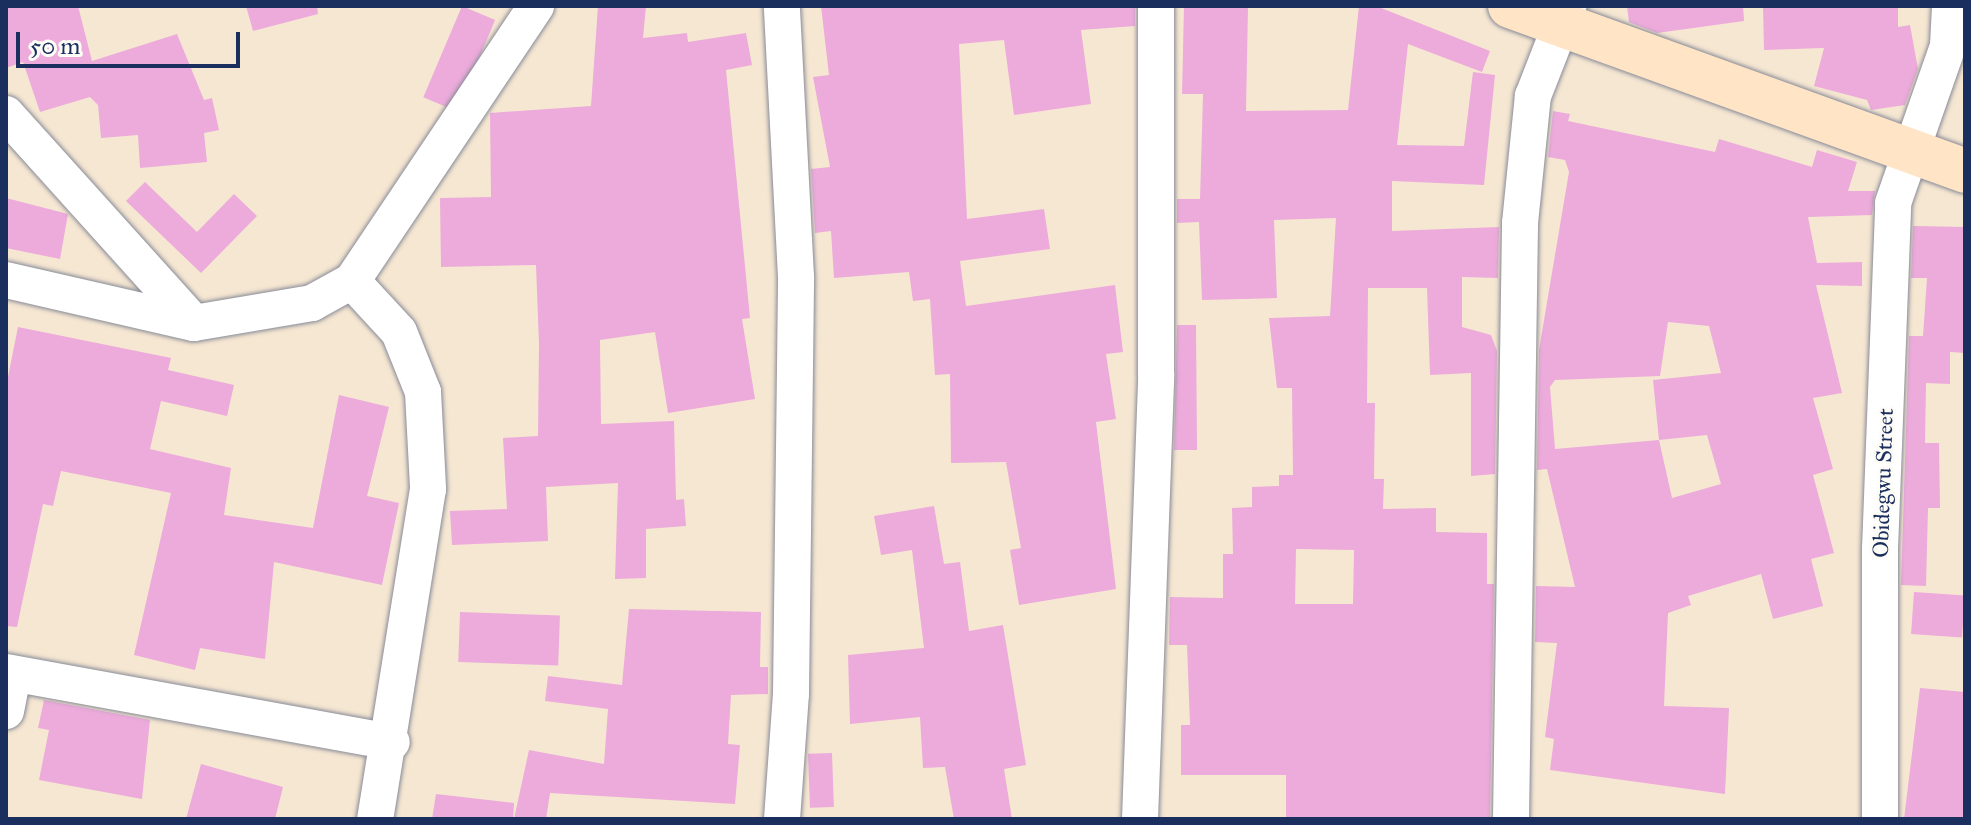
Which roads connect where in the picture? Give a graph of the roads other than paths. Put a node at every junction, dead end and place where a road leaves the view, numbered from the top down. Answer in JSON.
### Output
{"nodes":[{"id":1,"x":536,"y":6,"type":"edge"},
{"id":2,"x":782,"y":6,"type":"edge"},
{"id":3,"x":1156,"y":6,"type":"edge"},
{"id":4,"x":1510,"y":6,"type":"edge"},
{"id":5,"x":1950,"y":6,"type":"edge"},
{"id":6,"x":1565,"y":17,"type":"edge"},
{"id":7,"x":6,"y":114,"type":"edge"},
{"id":8,"x":1907,"y":149,"type":"junction"},
{"id":9,"x":1965,"y":171,"type":"edge"},
{"id":10,"x":6,"y":280,"type":"edge"},
{"id":11,"x":352,"y":281,"type":"junction"},
{"id":12,"x":194,"y":323,"type":"junction"},
{"id":13,"x":10,"y":673,"type":"edge"},
{"id":14,"x":6,"y":711,"type":"edge"},
{"id":15,"x":392,"y":742,"type":"junction"},
{"id":16,"x":375,"y":819,"type":"edge"},
{"id":17,"x":782,"y":819,"type":"edge"},
{"id":18,"x":1140,"y":819,"type":"edge"},
{"id":19,"x":1511,"y":819,"type":"edge"},
{"id":20,"x":1880,"y":819,"type":"edge"}],
"edges":[{"from":1,"to":11,"type":"street"},
{"from":2,"to":17,"type":"street"},
{"from":3,"to":18,"type":"street"},
{"from":4,"to":6,"type":"street"},
{"from":5,"to":8,"type":"street","name":"Obidegwu Street"},
{"from":6,"to":8,"type":"street"},
{"from":6,"to":19,"type":"street"},
{"from":7,"to":12,"type":"street"},
{"from":8,"to":9,"type":"street"},
{"from":8,"to":20,"type":"street","name":"Obidegwu Street"},
{"from":10,"to":12,"type":"street"},
{"from":11,"to":12,"type":"street"},
{"from":11,"to":15,"type":"street"},
{"from":13,"to":14,"type":"street"},
{"from":13,"to":15,"type":"street"},
{"from":15,"to":16,"type":"street"}]}
